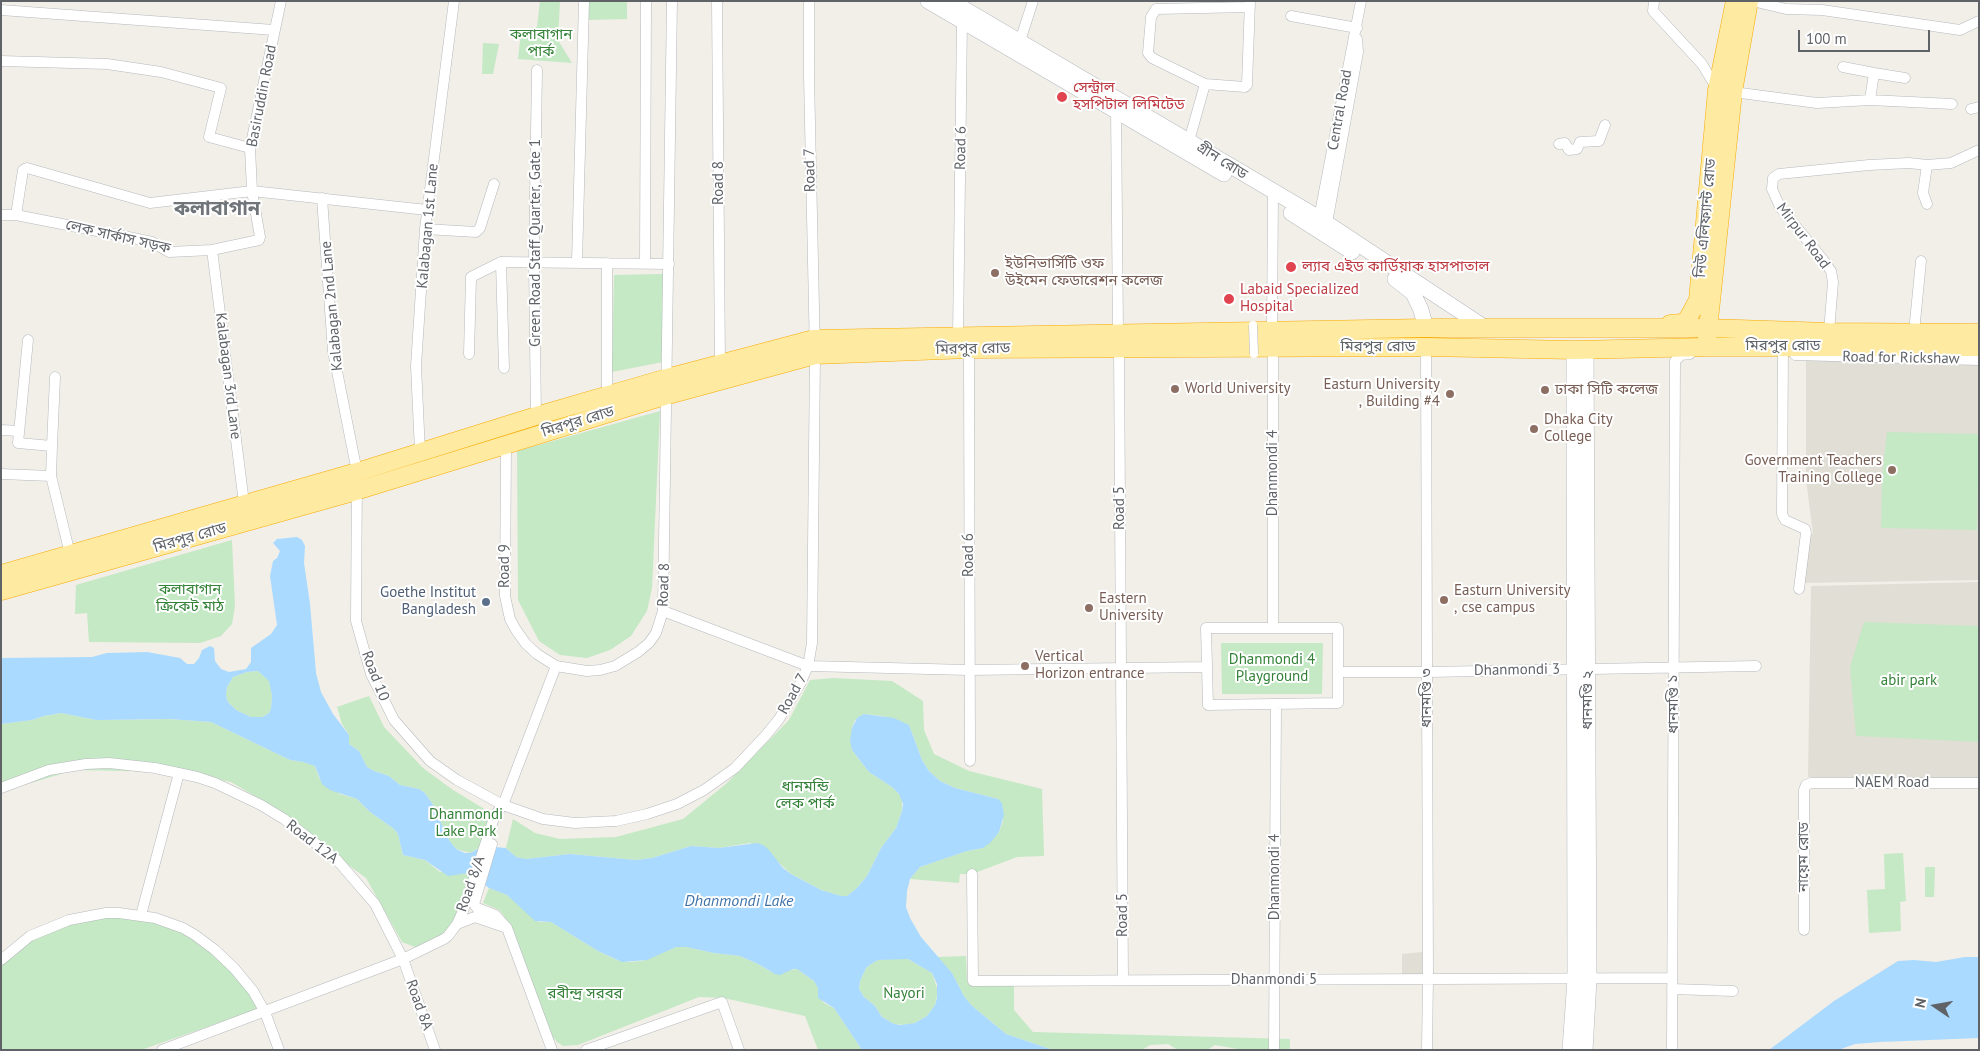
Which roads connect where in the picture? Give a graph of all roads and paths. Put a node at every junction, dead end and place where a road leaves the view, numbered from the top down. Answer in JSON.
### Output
{"nodes":[{"id":1,"x":281,"y":1,"type":"edge"},
{"id":2,"x":454,"y":1,"type":"edge"},
{"id":3,"x":584,"y":1,"type":"edge"},
{"id":4,"x":646,"y":1,"type":"edge"},
{"id":5,"x":672,"y":1,"type":"edge"},
{"id":6,"x":717,"y":1,"type":"edge"},
{"id":7,"x":809,"y":1,"type":"edge"},
{"id":8,"x":928,"y":1,"type":"edge"},
{"id":9,"x":951,"y":1,"type":"edge"},
{"id":10,"x":1033,"y":1,"type":"edge"},
{"id":11,"x":1361,"y":1,"type":"edge"},
{"id":12,"x":1654,"y":1,"type":"edge"},
{"id":13,"x":1734,"y":1,"type":"edge"},
{"id":14,"x":1751,"y":1,"type":"edge"},
{"id":15,"x":1250,"y":4,"type":"edge"},
{"id":16,"x":1,"y":10,"type":"edge"},
{"id":17,"x":1291,"y":16,"type":"dead end"},
{"id":18,"x":962,"y":21,"type":"junction"},
{"id":19,"x":1979,"y":21,"type":"edge"},
{"id":20,"x":1357,"y":28,"type":"junction"},
{"id":21,"x":274,"y":30,"type":"junction"},
{"id":22,"x":1020,"y":41,"type":"junction"},
{"id":23,"x":1,"y":61,"type":"edge"},
{"id":24,"x":1843,"y":67,"type":"dead end"},
{"id":25,"x":537,"y":70,"type":"dead end"},
{"id":26,"x":1874,"y":73,"type":"junction"},
{"id":27,"x":1905,"y":78,"type":"dead end"},
{"id":28,"x":1205,"y":84,"type":"junction"},
{"id":29,"x":1725,"y":91,"type":"junction"},
{"id":30,"x":1870,"y":100,"type":"junction"},
{"id":31,"x":1952,"y":104,"type":"dead end"},
{"id":32,"x":1116,"y":105,"type":"junction"},
{"id":33,"x":1605,"y":125,"type":"dead end"},
{"id":34,"x":1189,"y":141,"type":"junction"},
{"id":35,"x":1559,"y":144,"type":"dead end"},
{"id":36,"x":250,"y":148,"type":"junction"},
{"id":37,"x":1979,"y":150,"type":"edge"},
{"id":38,"x":1927,"y":165,"type":"junction"},
{"id":39,"x":494,"y":184,"type":"dead end"},
{"id":40,"x":252,"y":191,"type":"junction"},
{"id":41,"x":322,"y":198,"type":"junction"},
{"id":42,"x":1273,"y":198,"type":"junction"},
{"id":43,"x":1927,"y":204,"type":"dead end"},
{"id":44,"x":427,"y":210,"type":"junction"},
{"id":45,"x":1,"y":215,"type":"edge"},
{"id":46,"x":16,"y":215,"type":"junction"},
{"id":47,"x":1323,"y":221,"type":"junction"},
{"id":48,"x":425,"y":229,"type":"junction"},
{"id":49,"x":212,"y":250,"type":"junction"},
{"id":50,"x":1715,"y":258,"type":"junction"},
{"id":51,"x":1921,"y":261,"type":"dead end"},
{"id":52,"x":501,"y":262,"type":"junction"},
{"id":53,"x":534,"y":262,"type":"junction"},
{"id":54,"x":577,"y":262,"type":"junction"},
{"id":55,"x":607,"y":262,"type":"junction"},
{"id":56,"x":645,"y":264,"type":"junction"},
{"id":57,"x":669,"y":264,"type":"junction"},
{"id":58,"x":1915,"y":324,"type":"junction"},
{"id":59,"x":1426,"y":328,"type":"junction"},
{"id":60,"x":1708,"y":328,"type":"junction"},
{"id":61,"x":1575,"y":329,"type":"junction"},
{"id":62,"x":1748,"y":329,"type":"junction"},
{"id":63,"x":1487,"y":330,"type":"junction"},
{"id":64,"x":1829,"y":332,"type":"junction"},
{"id":65,"x":1979,"y":333,"type":"edge"},
{"id":66,"x":28,"y":340,"type":"dead end"},
{"id":67,"x":1272,"y":340,"type":"junction"},
{"id":68,"x":1118,"y":341,"type":"junction"},
{"id":69,"x":964,"y":342,"type":"junction"},
{"id":70,"x":1707,"y":346,"type":"junction"},
{"id":71,"x":814,"y":347,"type":"junction"},
{"id":72,"x":1426,"y":347,"type":"junction"},
{"id":73,"x":1979,"y":347,"type":"edge"},
{"id":74,"x":1580,"y":350,"type":"junction"},
{"id":75,"x":1782,"y":351,"type":"junction"},
{"id":76,"x":470,"y":354,"type":"dead end"},
{"id":77,"x":1979,"y":360,"type":"edge"},
{"id":78,"x":1675,"y":361,"type":"joint"},
{"id":79,"x":720,"y":364,"type":"junction"},
{"id":80,"x":504,"y":368,"type":"dead end"},
{"id":81,"x":56,"y":377,"type":"dead end"},
{"id":82,"x":668,"y":386,"type":"junction"},
{"id":83,"x":607,"y":396,"type":"junction"},
{"id":84,"x":536,"y":416,"type":"junction"},
{"id":85,"x":1,"y":430,"type":"edge"},
{"id":86,"x":19,"y":431,"type":"junction"},
{"id":87,"x":506,"y":444,"type":"junction"},
{"id":88,"x":52,"y":446,"type":"junction"},
{"id":89,"x":420,"y":452,"type":"junction"},
{"id":90,"x":357,"y":472,"type":"junction"},
{"id":91,"x":1,"y":474,"type":"edge"},
{"id":92,"x":51,"y":476,"type":"junction"},
{"id":93,"x":356,"y":491,"type":"junction"},
{"id":94,"x":244,"y":503,"type":"junction"},
{"id":95,"x":70,"y":554,"type":"junction"},
{"id":96,"x":1,"y":574,"type":"edge"},
{"id":97,"x":1799,"y":589,"type":"dead end"},
{"id":98,"x":1,"y":591,"type":"edge"},
{"id":99,"x":664,"y":611,"type":"junction"},
{"id":100,"x":1273,"y":628,"type":"junction"},
{"id":101,"x":556,"y":666,"type":"junction"},
{"id":102,"x":808,"y":666,"type":"junction"},
{"id":103,"x":1756,"y":666,"type":"dead end"},
{"id":104,"x":1208,"y":667,"type":"junction"},
{"id":105,"x":1674,"y":667,"type":"junction"},
{"id":106,"x":1581,"y":668,"type":"junction"},
{"id":107,"x":1121,"y":669,"type":"junction"},
{"id":108,"x":969,"y":670,"type":"junction"},
{"id":109,"x":1338,"y":672,"type":"junction"},
{"id":110,"x":1428,"y":672,"type":"junction"},
{"id":111,"x":1276,"y":704,"type":"junction"},
{"id":112,"x":970,"y":761,"type":"dead end"},
{"id":113,"x":179,"y":773,"type":"junction"},
{"id":114,"x":1979,"y":783,"type":"edge"},
{"id":115,"x":1806,"y":785,"type":"joint"},
{"id":116,"x":1,"y":788,"type":"edge"},
{"id":117,"x":499,"y":812,"type":"junction"},
{"id":118,"x":972,"y":874,"type":"dead end"},
{"id":119,"x":470,"y":904,"type":"junction"},
{"id":120,"x":141,"y":915,"type":"junction"},
{"id":121,"x":457,"y":924,"type":"junction"},
{"id":122,"x":506,"y":928,"type":"junction"},
{"id":123,"x":1804,"y":930,"type":"dead end"},
{"id":124,"x":1,"y":960,"type":"edge"},
{"id":125,"x":403,"y":960,"type":"junction"},
{"id":126,"x":1672,"y":978,"type":"junction"},
{"id":127,"x":1428,"y":979,"type":"junction"},
{"id":128,"x":1582,"y":979,"type":"junction"},
{"id":129,"x":1123,"y":980,"type":"junction"},
{"id":130,"x":1275,"y":980,"type":"junction"},
{"id":131,"x":1672,"y":990,"type":"junction"},
{"id":132,"x":1732,"y":991,"type":"dead end"},
{"id":133,"x":265,"y":1012,"type":"junction"},
{"id":134,"x":1672,"y":1047,"type":"dead end"},
{"id":135,"x":162,"y":1050,"type":"edge"},
{"id":136,"x":279,"y":1050,"type":"edge"},
{"id":137,"x":435,"y":1050,"type":"edge"},
{"id":138,"x":552,"y":1050,"type":"edge"},
{"id":139,"x":587,"y":1050,"type":"edge"},
{"id":140,"x":739,"y":1050,"type":"edge"},
{"id":141,"x":1274,"y":1050,"type":"edge"},
{"id":142,"x":1427,"y":1050,"type":"edge"},
{"id":143,"x":1570,"y":1050,"type":"edge"},
{"id":144,"x":1585,"y":1050,"type":"edge"}],
"edges":[{"from":1,"to":21,"type":"street","name":"Basiruddin Road"},
{"from":2,"to":44,"type":"street","name":"Kalabagan 1st Lane"},
{"from":3,"to":54,"type":"street"},
{"from":4,"to":56,"type":"street"},
{"from":5,"to":57,"type":"street","name":"Road 8"},
{"from":6,"to":79,"type":"street","name":"Road 8"},
{"from":7,"to":71,"type":"street","name":"Road 7"},
{"from":8,"to":18,"type":"main road","name":"গ্রীন রোড"},
{"from":9,"to":22,"type":"main road","name":"গ্রীন রোড"},
{"from":10,"to":22,"type":"street"},
{"from":11,"to":20,"type":"street","name":"Central Road"},
{"from":12,"to":29,"type":"street"},
{"from":13,"to":29,"type":"highway","name":"নিউ এলিফ্যান্ট রোড"},
{"from":14,"to":19,"type":"street"},
{"from":14,"to":29,"type":"highway","name":"নিউ এলিফ্যান্ট রোড"},
{"from":15,"to":28,"type":"street"},
{"from":15,"to":28,"type":"street"},
{"from":16,"to":21,"type":"street"},
{"from":17,"to":20,"type":"street"},
{"from":18,"to":32,"type":"main road","name":"গ্রীন রোড"},
{"from":18,"to":69,"type":"street","name":"Road 6"},
{"from":20,"to":47,"type":"street","name":"Central Road"},
{"from":21,"to":36,"type":"street","name":"Basiruddin Road"},
{"from":22,"to":32,"type":"main road","name":"গ্রীন রোড"},
{"from":23,"to":36,"type":"street"},
{"from":24,"to":26,"type":"street"},
{"from":25,"to":53,"type":"street","name":"Green Road Staff Quarter, Gate 1"},
{"from":26,"to":27,"type":"street"},
{"from":26,"to":30,"type":"street"},
{"from":28,"to":34,"type":"street"},
{"from":29,"to":30,"type":"street"},
{"from":29,"to":50,"type":"highway","name":"নিউ এলিফ্যান্ট রোড"},
{"from":29,"to":61,"type":"highway","name":"নিউ এলিফ্যান্ট রোড"},
{"from":30,"to":31,"type":"street"},
{"from":32,"to":34,"type":"main road","name":"গ্রীন রোড"},
{"from":32,"to":42,"type":"main road","name":"গ্রীন রোড"},
{"from":32,"to":68,"type":"street","name":"Road 5"},
{"from":33,"to":35,"type":"street"},
{"from":34,"to":42,"type":"main road","name":"গ্রীন রোড"},
{"from":36,"to":40,"type":"street","name":"Basiruddin Road"},
{"from":37,"to":38,"type":"street"},
{"from":38,"to":43,"type":"street"},
{"from":38,"to":64,"type":"street","name":"Mirpur Road"},
{"from":39,"to":48,"type":"street"},
{"from":40,"to":41,"type":"street"},
{"from":40,"to":46,"type":"street"},
{"from":40,"to":49,"type":"street","name":"লেক সার্কাস সড়ক"},
{"from":41,"to":44,"type":"street"},
{"from":41,"to":90,"type":"street","name":"Kalabagan 2nd Lane"},
{"from":42,"to":47,"type":"main road","name":"গ্রীন রোড"},
{"from":42,"to":59,"type":"main road","name":"গ্রীন রোড"},
{"from":42,"to":67,"type":"street","name":"Dhanmondi 4"},
{"from":44,"to":48,"type":"street","name":"Kalabagan 1st Lane"},
{"from":45,"to":46,"type":"street","name":"লেক সার্কাস সড়ক"},
{"from":46,"to":49,"type":"street","name":"লেক সার্কাস সড়ক"},
{"from":47,"to":63,"type":"main road","name":"গ্রীন রোড"},
{"from":48,"to":89,"type":"street","name":"Kalabagan 1st Lane"},
{"from":49,"to":94,"type":"street","name":"Kalabagan 3rd Lane"},
{"from":50,"to":60,"type":"highway","name":"নিউ এলিফ্যান্ট রোড"},
{"from":50,"to":62,"type":"highway"},
{"from":51,"to":58,"type":"street"},
{"from":52,"to":53,"type":"street"},
{"from":52,"to":76,"type":"street"},
{"from":52,"to":80,"type":"street"},
{"from":53,"to":54,"type":"street"},
{"from":53,"to":84,"type":"street","name":"Green Road Staff Quarter, Gate 1"},
{"from":54,"to":55,"type":"street"},
{"from":55,"to":56,"type":"street"},
{"from":55,"to":83,"type":"street"},
{"from":56,"to":57,"type":"street"},
{"from":57,"to":82,"type":"street","name":"Road 8"},
{"from":58,"to":64,"type":"highway","name":"মিরপুর রোড"},
{"from":58,"to":65,"type":"highway","name":"মিরপুর রোড"},
{"from":59,"to":63,"type":"highway","name":"মিরপুর রোড"},
{"from":59,"to":67,"type":"highway","name":"মিরপুর রোড"},
{"from":59,"to":72,"type":"highway"},
{"from":60,"to":61,"type":"highway","name":"মিরপুর রোড"},
{"from":60,"to":62,"type":"highway","name":"মিরপুর রোড"},
{"from":60,"to":70,"type":"highway","name":"নিউ এলিফ্যান্ট রোড"},
{"from":61,"to":63,"type":"highway","name":"মিরপুর রোড"},
{"from":62,"to":64,"type":"highway","name":"মিরপুর রোড"},
{"from":66,"to":86,"type":"street"},
{"from":67,"to":68,"type":"highway","name":"মিরপুর রোড"},
{"from":67,"to":72,"type":"highway","name":"মিরপুর রোড"},
{"from":67,"to":100,"type":"street","name":"Dhanmondi 4"},
{"from":68,"to":69,"type":"highway","name":"মিরপুর রোড"},
{"from":68,"to":107,"type":"street","name":"Road 5"},
{"from":69,"to":71,"type":"highway","name":"মিরপুর রোড"},
{"from":69,"to":108,"type":"street","name":"Road 6"},
{"from":70,"to":74,"type":"highway","name":"মিরপুর রোড"},
{"from":70,"to":75,"type":"highway","name":"মিরপুর রোড"},
{"from":71,"to":79,"type":"highway","name":"মিরপুর রোড"},
{"from":71,"to":82,"type":"highway","name":"মিরপুর রোড"},
{"from":71,"to":102,"type":"street","name":"Road 7"},
{"from":72,"to":74,"type":"highway","name":"মিরপুর রোড"},
{"from":72,"to":110,"type":"street","name":"ধানমণ্ডি ৩"},
{"from":73,"to":75,"type":"highway","name":"মিরপুর রোড"},
{"from":74,"to":106,"type":"main road","name":"ধানমণ্ডি ২"},
{"from":75,"to":77,"type":"street","name":"Road for Rickshaw"},
{"from":75,"to":78,"type":"street","name":"Road for Rickshaw"},
{"from":75,"to":97,"type":"street"},
{"from":78,"to":105,"type":"street","name":"ধানমণ্ডি ১"},
{"from":79,"to":82,"type":"highway","name":"মিরপুর রোড"},
{"from":81,"to":88,"type":"street"},
{"from":82,"to":83,"type":"highway","name":"মিরপুর রোড"},
{"from":82,"to":87,"type":"highway","name":"মিরপুর রোড"},
{"from":82,"to":99,"type":"street","name":"Road 8"},
{"from":83,"to":84,"type":"highway","name":"মিরপুর রোড"},
{"from":84,"to":89,"type":"highway","name":"মিরপুর রোড"},
{"from":85,"to":86,"type":"street"},
{"from":86,"to":88,"type":"street"},
{"from":87,"to":93,"type":"highway","name":"মিরপুর রোড"},
{"from":87,"to":101,"type":"street","name":"Road 9"},
{"from":88,"to":92,"type":"street"},
{"from":89,"to":90,"type":"highway","name":"মিরপুর রোড"},
{"from":90,"to":93,"type":"street","name":"Kalabagan 2nd Lane"},
{"from":90,"to":94,"type":"highway","name":"মিরপুর রোড"},
{"from":91,"to":92,"type":"street"},
{"from":92,"to":95,"type":"street"},
{"from":93,"to":98,"type":"highway","name":"মিরপুর রোড"},
{"from":93,"to":117,"type":"street","name":"Road 10"},
{"from":94,"to":95,"type":"highway","name":"মিরপুর রোড"},
{"from":95,"to":96,"type":"highway","name":"মিরপুর রোড"},
{"from":99,"to":101,"type":"street","name":"Road 8"},
{"from":99,"to":102,"type":"street"},
{"from":100,"to":104,"type":"street"},
{"from":100,"to":109,"type":"street"},
{"from":101,"to":117,"type":"street"},
{"from":102,"to":108,"type":"street"},
{"from":102,"to":117,"type":"street","name":"Road 7"},
{"from":103,"to":105,"type":"street","name":"Dhanmondi 3"},
{"from":104,"to":107,"type":"street"},
{"from":104,"to":111,"type":"street"},
{"from":105,"to":106,"type":"street","name":"Dhanmondi 3"},
{"from":105,"to":126,"type":"street","name":"ধানমণ্ডি ১"},
{"from":106,"to":110,"type":"street","name":"Dhanmondi 3"},
{"from":106,"to":128,"type":"main road","name":"ধানমণ্ডি ২"},
{"from":107,"to":108,"type":"street"},
{"from":107,"to":129,"type":"street","name":"Road 5"},
{"from":108,"to":112,"type":"street","name":"Road 6"},
{"from":109,"to":110,"type":"street","name":"Dhanmondi 3"},
{"from":109,"to":111,"type":"street"},
{"from":110,"to":127,"type":"street","name":"ধানমণ্ডি ৩"},
{"from":111,"to":130,"type":"street","name":"Dhanmondi 4"},
{"from":113,"to":116,"type":"street","name":"Road 12A"},
{"from":113,"to":120,"type":"street"},
{"from":113,"to":125,"type":"street","name":"Road 12A"},
{"from":114,"to":115,"type":"street","name":"NAEM Road"},
{"from":115,"to":123,"type":"street","name":"নায়েম রোড"},
{"from":117,"to":119,"type":"street","name":"Road 8/A"},
{"from":118,"to":129,"type":"street","name":"Dhanmondi 5"},
{"from":119,"to":121,"type":"street","name":"Road 8/A"},
{"from":119,"to":122,"type":"street","name":"Road 8/A"},
{"from":120,"to":124,"type":"street"},
{"from":120,"to":133,"type":"street"},
{"from":121,"to":122,"type":"street","name":"Road 8/A"},
{"from":121,"to":125,"type":"street","name":"Road 8/A"},
{"from":122,"to":138,"type":"street","name":"Road 8/A"},
{"from":125,"to":133,"type":"street","name":"Road 8/A"},
{"from":125,"to":137,"type":"street","name":"Road 8A"},
{"from":126,"to":128,"type":"street"},
{"from":126,"to":131,"type":"street","name":"ধানমণ্ডি ১"},
{"from":127,"to":128,"type":"street","name":"Dhanmondi 5"},
{"from":127,"to":130,"type":"street","name":"Dhanmondi 5"},
{"from":127,"to":142,"type":"street","name":"ধানমণ্ডি ৩"},
{"from":128,"to":143,"type":"main road","name":"ধানমণ্ডি ২"},
{"from":128,"to":144,"type":"main road","name":"ধানমণ্ডি ২"},
{"from":129,"to":130,"type":"street","name":"Dhanmondi 5"},
{"from":130,"to":141,"type":"street","name":"Dhanmondi 4"},
{"from":131,"to":132,"type":"street"},
{"from":131,"to":134,"type":"street","name":"ধানমণ্ডি ১"},
{"from":133,"to":135,"type":"street","name":"Road 8/A"},
{"from":133,"to":136,"type":"street"},
{"from":139,"to":140,"type":"street"}]}
